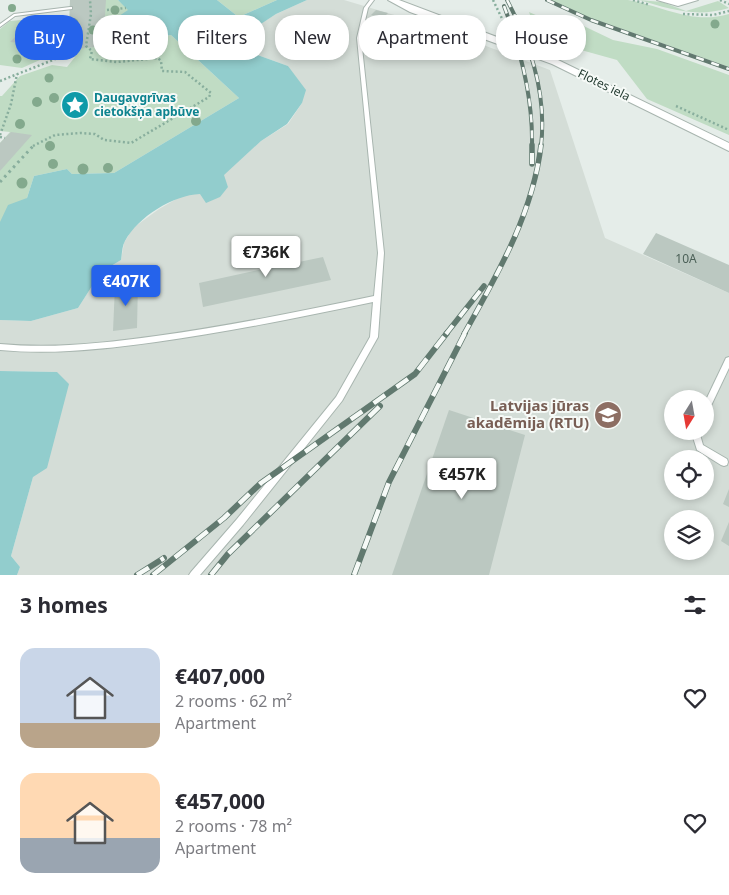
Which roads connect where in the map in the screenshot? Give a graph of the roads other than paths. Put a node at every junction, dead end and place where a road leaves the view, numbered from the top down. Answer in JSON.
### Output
{"nodes":[{"id":1,"x":372,"y":0,"type":"edge"},
{"id":2,"x":392,"y":0,"type":"edge"},
{"id":3,"x":661,"y":0,"type":"edge"},
{"id":4,"x":694,"y":0,"type":"edge"},
{"id":5,"x":70,"y":8,"type":"dead end"},
{"id":6,"x":0,"y":26,"type":"edge"},
{"id":7,"x":729,"y":147,"type":"edge"},
{"id":8,"x":378,"y":298,"type":"junction"},
{"id":9,"x":0,"y":347,"type":"edge"},
{"id":10,"x":729,"y":360,"type":"edge"},
{"id":11,"x":714,"y":391,"type":"edge"},
{"id":12,"x":698,"y":440,"type":"edge"},
{"id":13,"x":724,"y":462,"type":"dead end"},
{"id":14,"x":194,"y":575,"type":"edge"}],
"edges":[{"from":1,"to":8,"type":"lane"},
{"from":2,"to":7,"type":"street","name":"Flotes iela"},
{"from":3,"to":4,"type":"street"},
{"from":5,"to":6,"type":"lane"},
{"from":8,"to":9,"type":"lane"},
{"from":8,"to":14,"type":"lane"},
{"from":10,"to":11,"type":"lane"},
{"from":12,"to":13,"type":"lane"}]}
